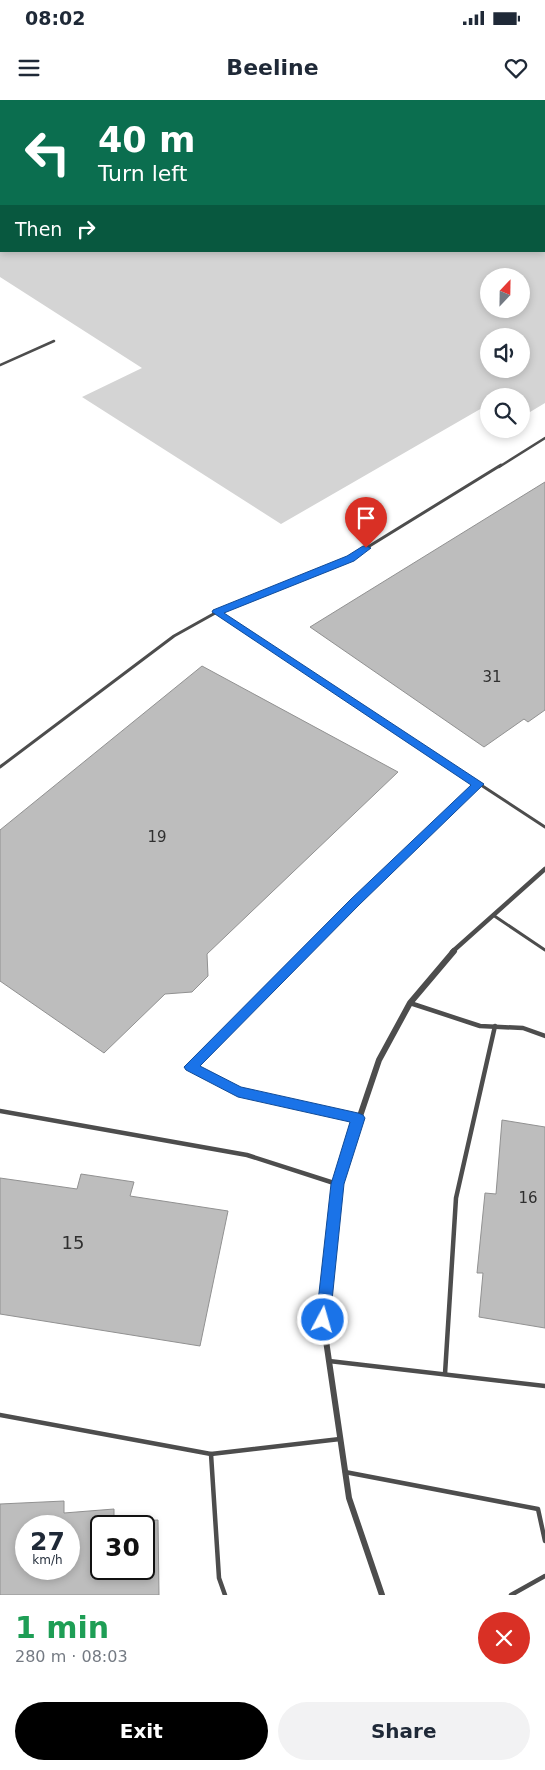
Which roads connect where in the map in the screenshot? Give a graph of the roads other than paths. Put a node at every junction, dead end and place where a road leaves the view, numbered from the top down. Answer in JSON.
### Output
{"nodes":[{"id":1,"x":54,"y":341,"type":"dead end"},
{"id":2,"x":0,"y":365,"type":"edge"},
{"id":3,"x":545,"y":438,"type":"edge"},
{"id":4,"x":217,"y":612,"type":"junction"},
{"id":5,"x":0,"y":767,"type":"edge"},
{"id":6,"x":479,"y":784,"type":"junction"},
{"id":7,"x":545,"y":826,"type":"edge"},
{"id":8,"x":545,"y":869,"type":"edge"},
{"id":9,"x":493,"y":915,"type":"junction"},
{"id":10,"x":545,"y":950,"type":"edge"},
{"id":11,"x":410,"y":1003,"type":"junction"},
{"id":12,"x":495,"y":1026,"type":"junction"},
{"id":13,"x":545,"y":1036,"type":"edge"},
{"id":14,"x":0,"y":1111,"type":"edge"},
{"id":15,"x":358,"y":1118,"type":"junction"},
{"id":16,"x":337,"y":1184,"type":"junction"},
{"id":17,"x":329,"y":1361,"type":"junction"},
{"id":18,"x":445,"y":1374,"type":"junction"},
{"id":19,"x":545,"y":1386,"type":"edge"},
{"id":20,"x":0,"y":1415,"type":"edge"},
{"id":21,"x":340,"y":1438,"type":"junction"},
{"id":22,"x":211,"y":1454,"type":"junction"},
{"id":23,"x":345,"y":1472,"type":"junction"},
{"id":24,"x":545,"y":1541,"type":"edge"},
{"id":25,"x":545,"y":1576,"type":"edge"},
{"id":26,"x":226,"y":1595,"type":"edge"},
{"id":27,"x":382,"y":1595,"type":"edge"},
{"id":28,"x":511,"y":1595,"type":"edge"}],
"edges":[{"from":1,"to":2,"type":"lane"},
{"from":3,"to":4,"type":"lane"},
{"from":4,"to":5,"type":"lane"},
{"from":4,"to":6,"type":"lane"},
{"from":6,"to":7,"type":"lane"},
{"from":6,"to":15,"type":"lane"},
{"from":8,"to":9,"type":"street"},
{"from":9,"to":10,"type":"lane"},
{"from":9,"to":11,"type":"street"},
{"from":11,"to":12,"type":"lane"},
{"from":11,"to":15,"type":"street"},
{"from":12,"to":13,"type":"lane"},
{"from":12,"to":18,"type":"lane"},
{"from":14,"to":16,"type":"lane"},
{"from":15,"to":16,"type":"street"},
{"from":16,"to":17,"type":"street"},
{"from":17,"to":18,"type":"lane"},
{"from":17,"to":21,"type":"street"},
{"from":18,"to":19,"type":"lane"},
{"from":20,"to":22,"type":"lane"},
{"from":21,"to":22,"type":"lane"},
{"from":21,"to":23,"type":"street"},
{"from":22,"to":26,"type":"lane"},
{"from":23,"to":24,"type":"lane"},
{"from":23,"to":27,"type":"street"},
{"from":25,"to":28,"type":"lane"}]}
